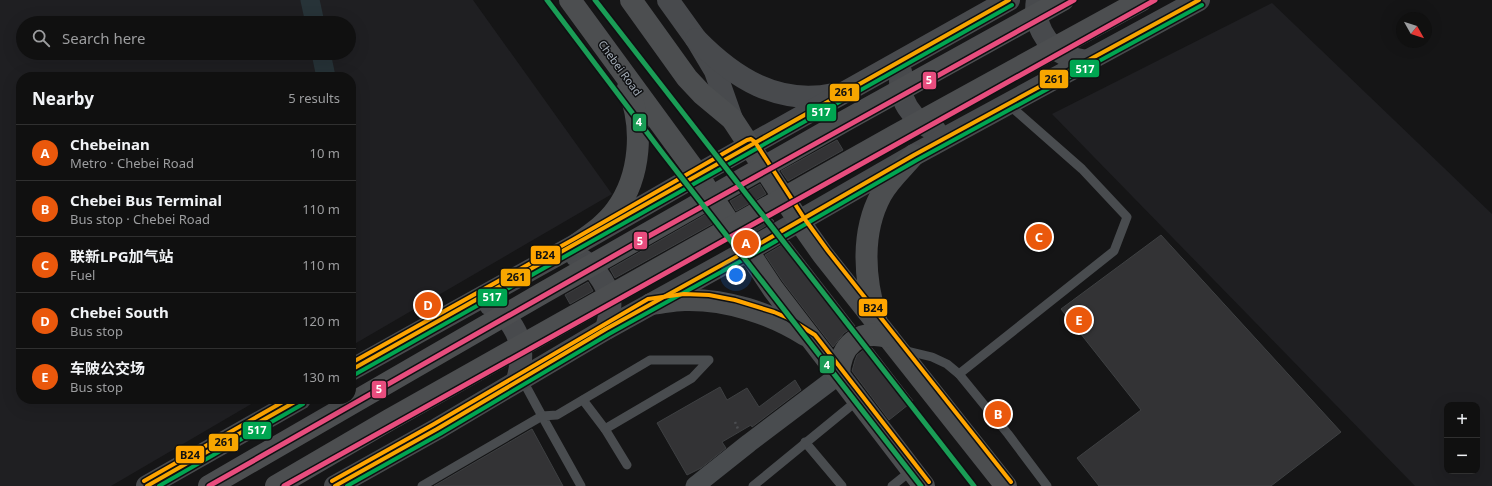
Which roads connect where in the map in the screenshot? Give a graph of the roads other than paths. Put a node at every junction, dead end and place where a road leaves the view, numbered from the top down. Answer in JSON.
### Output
{"nodes":[{"id":1,"x":570,"y":0,"type":"edge"},
{"id":2,"x":631,"y":0,"type":"edge"},
{"id":3,"x":668,"y":0,"type":"edge"},
{"id":4,"x":1009,"y":0,"type":"edge"},
{"id":5,"x":1037,"y":0,"type":"edge"},
{"id":6,"x":1063,"y":0,"type":"edge"},
{"id":7,"x":1142,"y":0,"type":"edge"},
{"id":8,"x":1199,"y":0,"type":"edge"},
{"id":9,"x":696,"y":39,"type":"junction"},
{"id":10,"x":907,"y":58,"type":"junction"},
{"id":11,"x":1086,"y":61,"type":"junction"},
{"id":12,"x":620,"y":68,"type":"junction"},
{"id":13,"x":845,"y":92,"type":"junction"},
{"id":14,"x":1008,"y":104,"type":"junction"},
{"id":15,"x":732,"y":119,"type":"junction"},
{"id":16,"x":951,"y":135,"type":"junction"},
{"id":17,"x":750,"y":145,"type":"junction"},
{"id":18,"x":914,"y":155,"type":"junction"},
{"id":19,"x":697,"y":175,"type":"junction"},
{"id":20,"x":799,"y":222,"type":"junction"},
{"id":21,"x":568,"y":249,"type":"junction"},
{"id":22,"x":748,"y":251,"type":"junction"},
{"id":23,"x":476,"y":301,"type":"junction"},
{"id":24,"x":651,"y":304,"type":"junction"},
{"id":25,"x":606,"y":329,"type":"junction"},
{"id":26,"x":888,"y":337,"type":"junction"},
{"id":27,"x":812,"y":340,"type":"junction"},
{"id":28,"x":356,"y":367,"type":"edge"},
{"id":29,"x":959,"y":374,"type":"junction"},
{"id":30,"x":839,"y":375,"type":"junction"},
{"id":31,"x":520,"y":380,"type":"junction"},
{"id":32,"x":583,"y":400,"type":"junction"},
{"id":33,"x":858,"y":400,"type":"junction"},
{"id":34,"x":356,"y":401,"type":"edge"},
{"id":35,"x":291,"y":404,"type":"edge"},
{"id":36,"x":351,"y":404,"type":"edge"},
{"id":37,"x":542,"y":416,"type":"junction"},
{"id":38,"x":605,"y":429,"type":"junction"},
{"id":39,"x":805,"y":442,"type":"junction"},
{"id":40,"x":627,"y":465,"type":"dead end"},
{"id":41,"x":918,"y":478,"type":"edge"},
{"id":42,"x":147,"y":486,"type":"edge"},
{"id":43,"x":209,"y":486,"type":"edge"},
{"id":44,"x":276,"y":486,"type":"edge"},
{"id":45,"x":335,"y":486,"type":"edge"},
{"id":46,"x":422,"y":486,"type":"edge"},
{"id":47,"x":581,"y":486,"type":"edge"},
{"id":48,"x":695,"y":486,"type":"edge"},
{"id":49,"x":753,"y":486,"type":"edge"},
{"id":50,"x":842,"y":486,"type":"edge"},
{"id":51,"x":892,"y":486,"type":"edge"},
{"id":52,"x":1006,"y":486,"type":"edge"},
{"id":53,"x":1047,"y":486,"type":"edge"}],
"edges":[{"from":1,"to":12,"type":"main road","name":"Chebei Road"},
{"from":2,"to":15,"type":"main road"},
{"from":3,"to":9,"type":"main road"},
{"from":4,"to":10,"type":"main road"},
{"from":5,"to":11,"type":"main road"},
{"from":6,"to":34,"type":"main road","bridge":true},
{"from":7,"to":44,"type":"main road","bridge":true},
{"from":8,"to":11,"type":"main road"},
{"from":9,"to":13,"type":"main road"},
{"from":9,"to":15,"type":"main road"},
{"from":10,"to":13,"type":"main road"},
{"from":10,"to":16,"type":"main road"},
{"from":11,"to":14,"type":"main road"},
{"from":12,"to":19,"type":"main road","name":"Chebei Road"},
{"from":12,"to":21,"type":"main road"},
{"from":13,"to":17,"type":"main road"},
{"from":14,"to":16,"type":"main road"},
{"from":14,"to":29,"type":"lane"},
{"from":15,"to":17,"type":"main road"},
{"from":16,"to":18,"type":"main road"},
{"from":17,"to":19,"type":"main road"},
{"from":17,"to":20,"type":"main road"},
{"from":18,"to":20,"type":"main road"},
{"from":18,"to":26,"type":"main road"},
{"from":19,"to":21,"type":"main road"},
{"from":19,"to":22,"type":"main road","name":"Chebei Road"},
{"from":20,"to":22,"type":"main road"},
{"from":20,"to":26,"type":"main road"},
{"from":21,"to":23,"type":"main road"},
{"from":21,"to":25,"type":"main road"},
{"from":22,"to":24,"type":"main road"},
{"from":22,"to":27,"type":"main road","name":"Chebei Road"},
{"from":23,"to":28,"type":"main road"},
{"from":23,"to":31,"type":"main road"},
{"from":24,"to":25,"type":"main road"},
{"from":24,"to":27,"type":"main road"},
{"from":25,"to":31,"type":"main road"},
{"from":26,"to":29,"type":"lane"},
{"from":26,"to":30,"type":"main road"},
{"from":26,"to":52,"type":"main road"},
{"from":27,"to":30,"type":"main road","name":"Chebei Road"},
{"from":29,"to":53,"type":"lane"},
{"from":30,"to":33,"type":"main road","name":"Chebei Road"},
{"from":30,"to":48,"type":"street"},
{"from":31,"to":37,"type":"lane"},
{"from":31,"to":45,"type":"main road"},
{"from":32,"to":37,"type":"lane"},
{"from":32,"to":38,"type":"lane"},
{"from":32,"to":38,"type":"lane"},
{"from":33,"to":39,"type":"lane"},
{"from":33,"to":41,"type":"main road","name":"Chebei Road"},
{"from":35,"to":42,"type":"main road"},
{"from":36,"to":43,"type":"main road","bridge":true},
{"from":37,"to":46,"type":"lane"},
{"from":37,"to":47,"type":"lane"},
{"from":38,"to":40,"type":"lane"},
{"from":39,"to":49,"type":"lane"},
{"from":39,"to":50,"type":"lane"},
{"from":41,"to":51,"type":"lane"}]}
